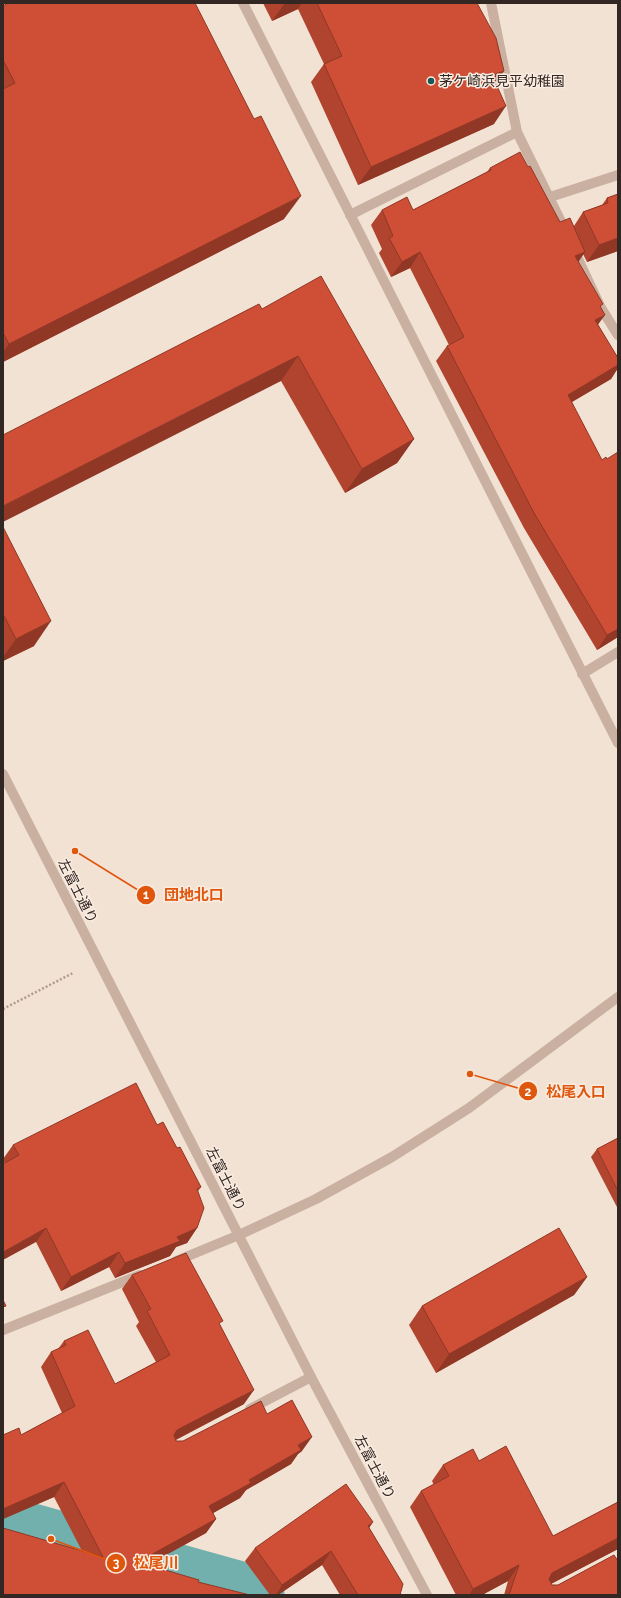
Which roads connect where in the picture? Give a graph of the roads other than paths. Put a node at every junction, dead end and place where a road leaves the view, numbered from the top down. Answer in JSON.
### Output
{"nodes":[{"id":1,"x":243,"y":3,"type":"edge"},
{"id":2,"x":491,"y":3,"type":"edge"},
{"id":3,"x":517,"y":132,"type":"junction"},
{"id":4,"x":618,"y":175,"type":"edge"},
{"id":5,"x":550,"y":197,"type":"junction"},
{"id":6,"x":350,"y":215,"type":"junction"},
{"id":7,"x":618,"y":335,"type":"edge"},
{"id":8,"x":618,"y":652,"type":"edge"},
{"id":9,"x":582,"y":674,"type":"junction"},
{"id":10,"x":618,"y":743,"type":"edge"},
{"id":11,"x":3,"y":774,"type":"edge"},
{"id":12,"x":618,"y":997,"type":"edge"},
{"id":13,"x":238,"y":1235,"type":"junction"},
{"id":14,"x":165,"y":1265,"type":"edge"},
{"id":15,"x":150,"y":1271,"type":"edge"},
{"id":16,"x":3,"y":1330,"type":"edge"},
{"id":17,"x":311,"y":1377,"type":"junction"},
{"id":18,"x":241,"y":1414,"type":"edge"},
{"id":19,"x":427,"y":1595,"type":"edge"}],
"edges":[{"from":1,"to":6,"type":"street"},
{"from":2,"to":3,"type":"street"},
{"from":3,"to":5,"type":"street"},
{"from":3,"to":6,"type":"street"},
{"from":4,"to":5,"type":"street"},
{"from":5,"to":7,"type":"street"},
{"from":6,"to":9,"type":"street"},
{"from":8,"to":9,"type":"street"},
{"from":9,"to":10,"type":"street"},
{"from":11,"to":13,"type":"street","name":"左富士通り"},
{"from":12,"to":13,"type":"street"},
{"from":13,"to":14,"type":"street"},
{"from":13,"to":17,"type":"street","name":"左富士通り"},
{"from":15,"to":16,"type":"street"},
{"from":17,"to":18,"type":"street"},
{"from":17,"to":19,"type":"street","name":"左富士通り"}]}
